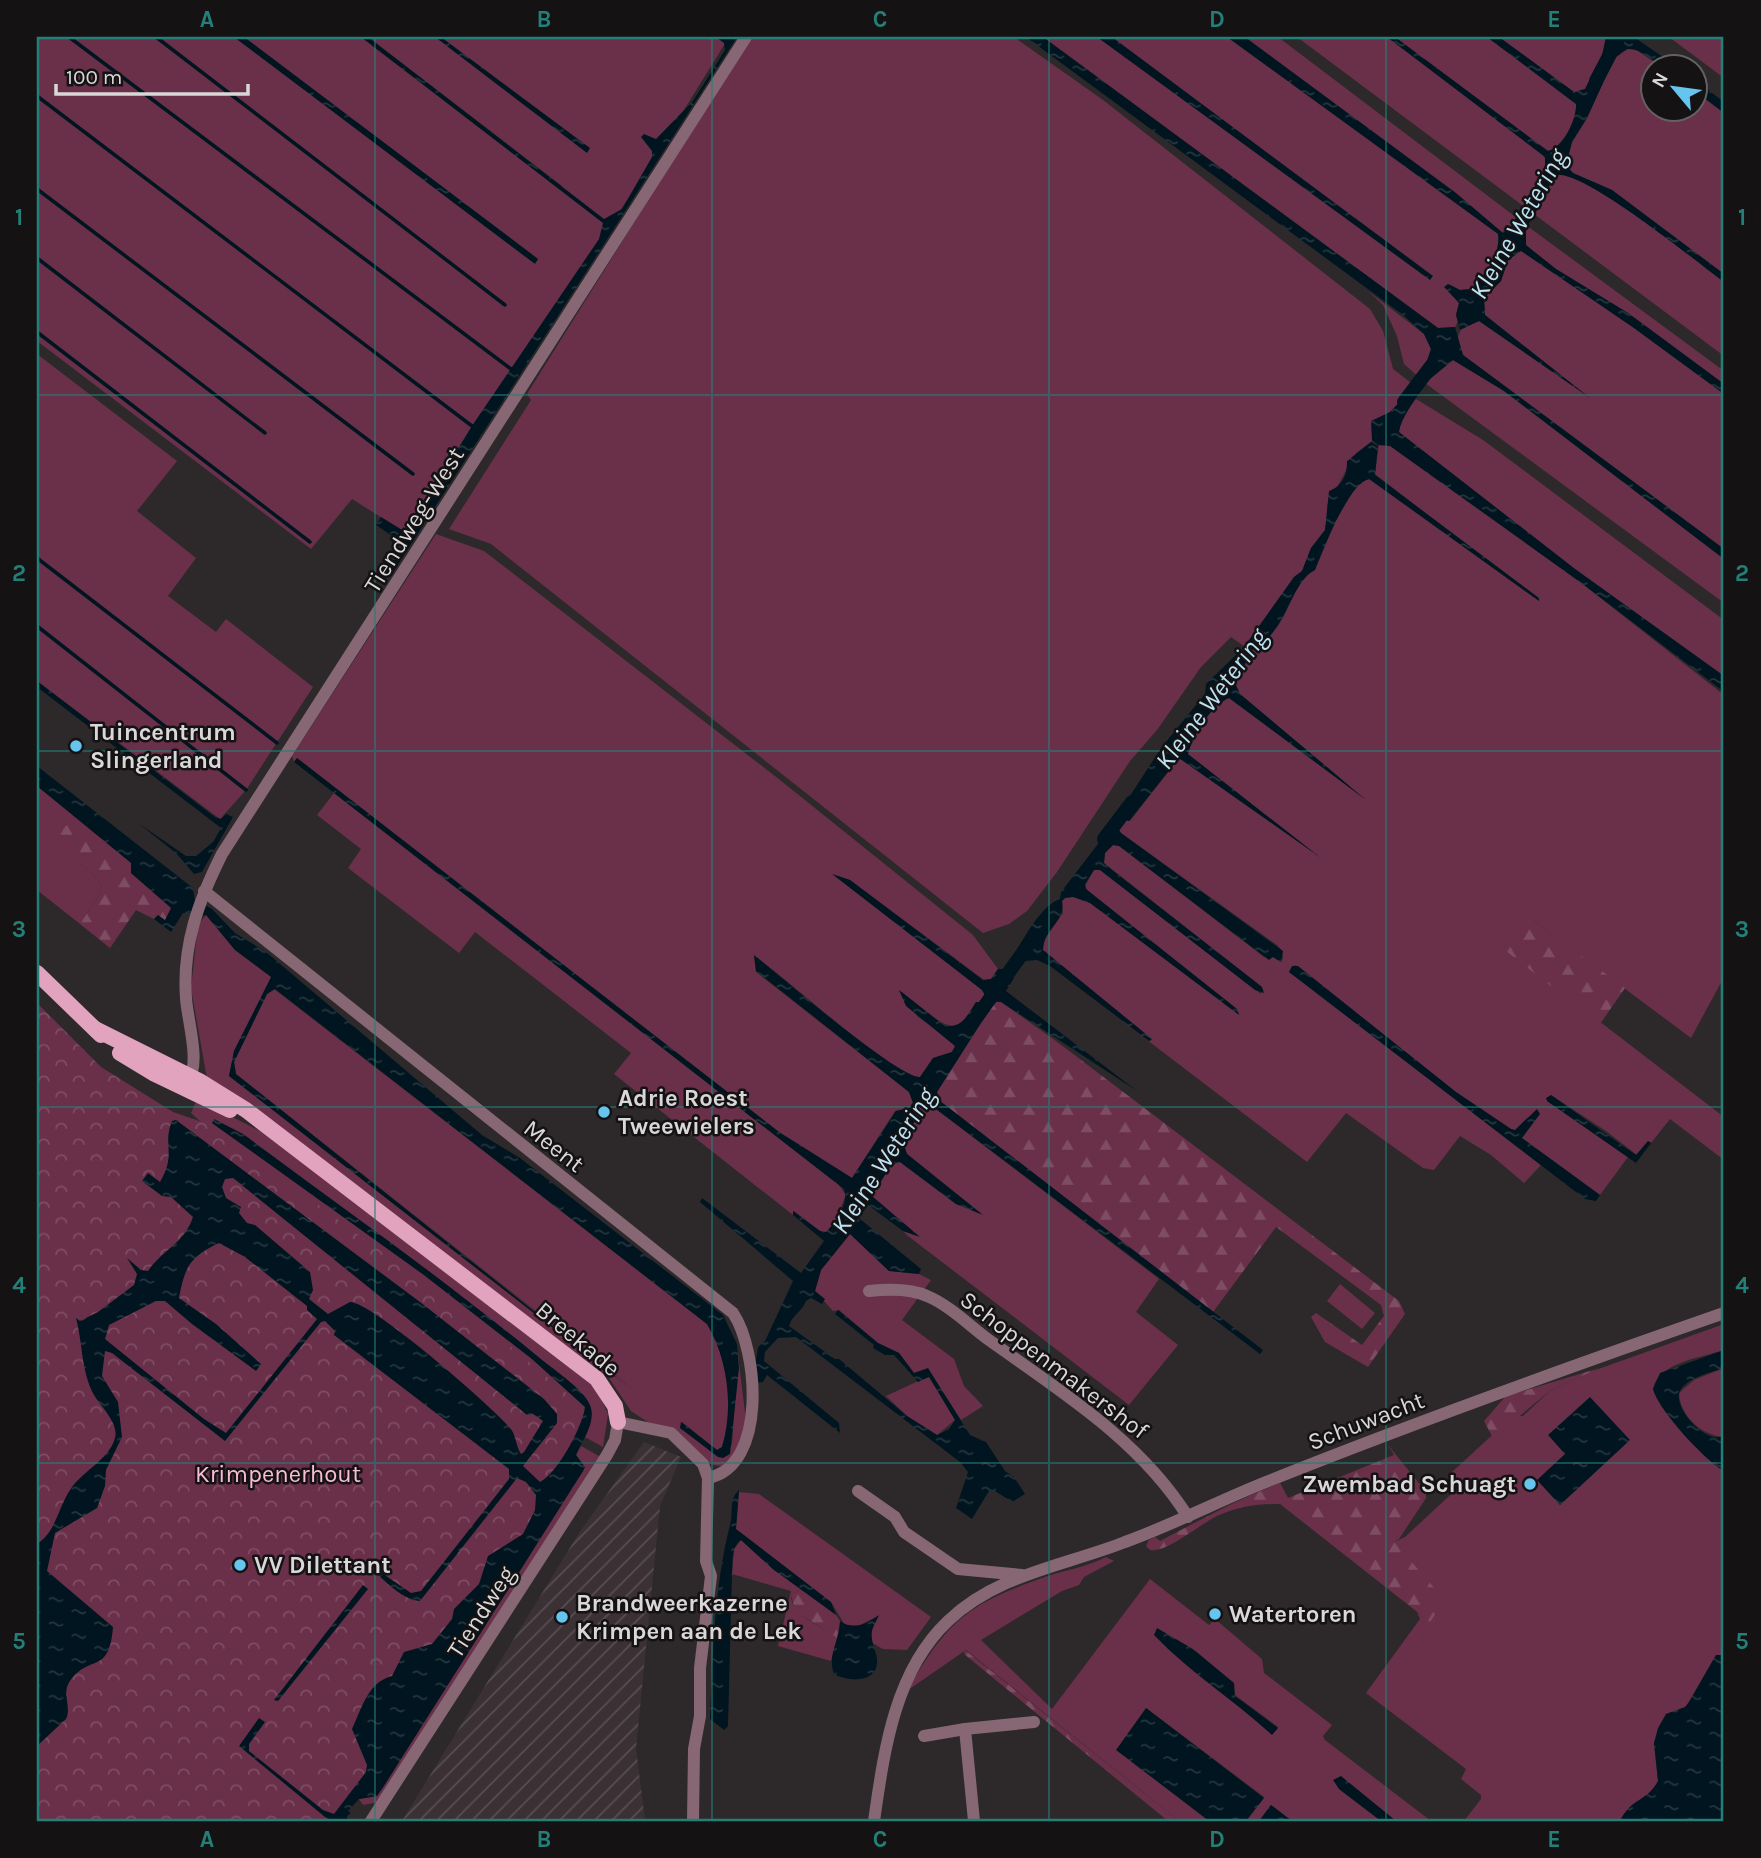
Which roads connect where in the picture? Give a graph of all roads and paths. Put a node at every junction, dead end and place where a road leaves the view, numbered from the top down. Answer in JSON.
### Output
{"nodes":[{"id":1,"x":746,"y":37,"type":"edge"},
{"id":2,"x":202,"y":895,"type":"junction"},
{"id":3,"x":37,"y":973,"type":"edge"},
{"id":4,"x":181,"y":1079,"type":"junction"},
{"id":5,"x":869,"y":1292,"type":"dead end"},
{"id":6,"x":1724,"y":1313,"type":"edge"},
{"id":7,"x":618,"y":1422,"type":"junction"},
{"id":8,"x":708,"y":1478,"type":"junction"},
{"id":9,"x":858,"y":1491,"type":"dead end"},
{"id":10,"x":1188,"y":1517,"type":"junction"},
{"id":11,"x":1025,"y":1575,"type":"junction"},
{"id":12,"x":1034,"y":1722,"type":"dead end"},
{"id":13,"x":965,"y":1729,"type":"junction"},
{"id":14,"x":924,"y":1735,"type":"dead end"},
{"id":15,"x":372,"y":1821,"type":"edge"},
{"id":16,"x":693,"y":1821,"type":"edge"},
{"id":17,"x":874,"y":1821,"type":"edge"},
{"id":18,"x":974,"y":1821,"type":"edge"}],
"edges":[{"from":1,"to":2,"type":"street","name":"Tiendweg-West"},
{"from":2,"to":4,"type":"street","name":"Tiendweg-West"},
{"from":2,"to":8,"type":"street","name":"Meent"},
{"from":3,"to":4,"type":"main road","name":"Breekade"},
{"from":4,"to":7,"type":"main road","name":"Breekade"},
{"from":5,"to":10,"type":"street","name":"Schoppenmakershof"},
{"from":6,"to":10,"type":"street","name":"Schuwacht"},
{"from":7,"to":8,"type":"street"},
{"from":7,"to":15,"type":"street","name":"Tiendweg"},
{"from":8,"to":16,"type":"street"},
{"from":9,"to":11,"type":"street","name":"Schuwacht"},
{"from":10,"to":11,"type":"street","name":"Schuwacht"},
{"from":11,"to":17,"type":"street","name":"Schuwacht"},
{"from":12,"to":13,"type":"street"},
{"from":13,"to":14,"type":"street"},
{"from":13,"to":18,"type":"street"}]}
